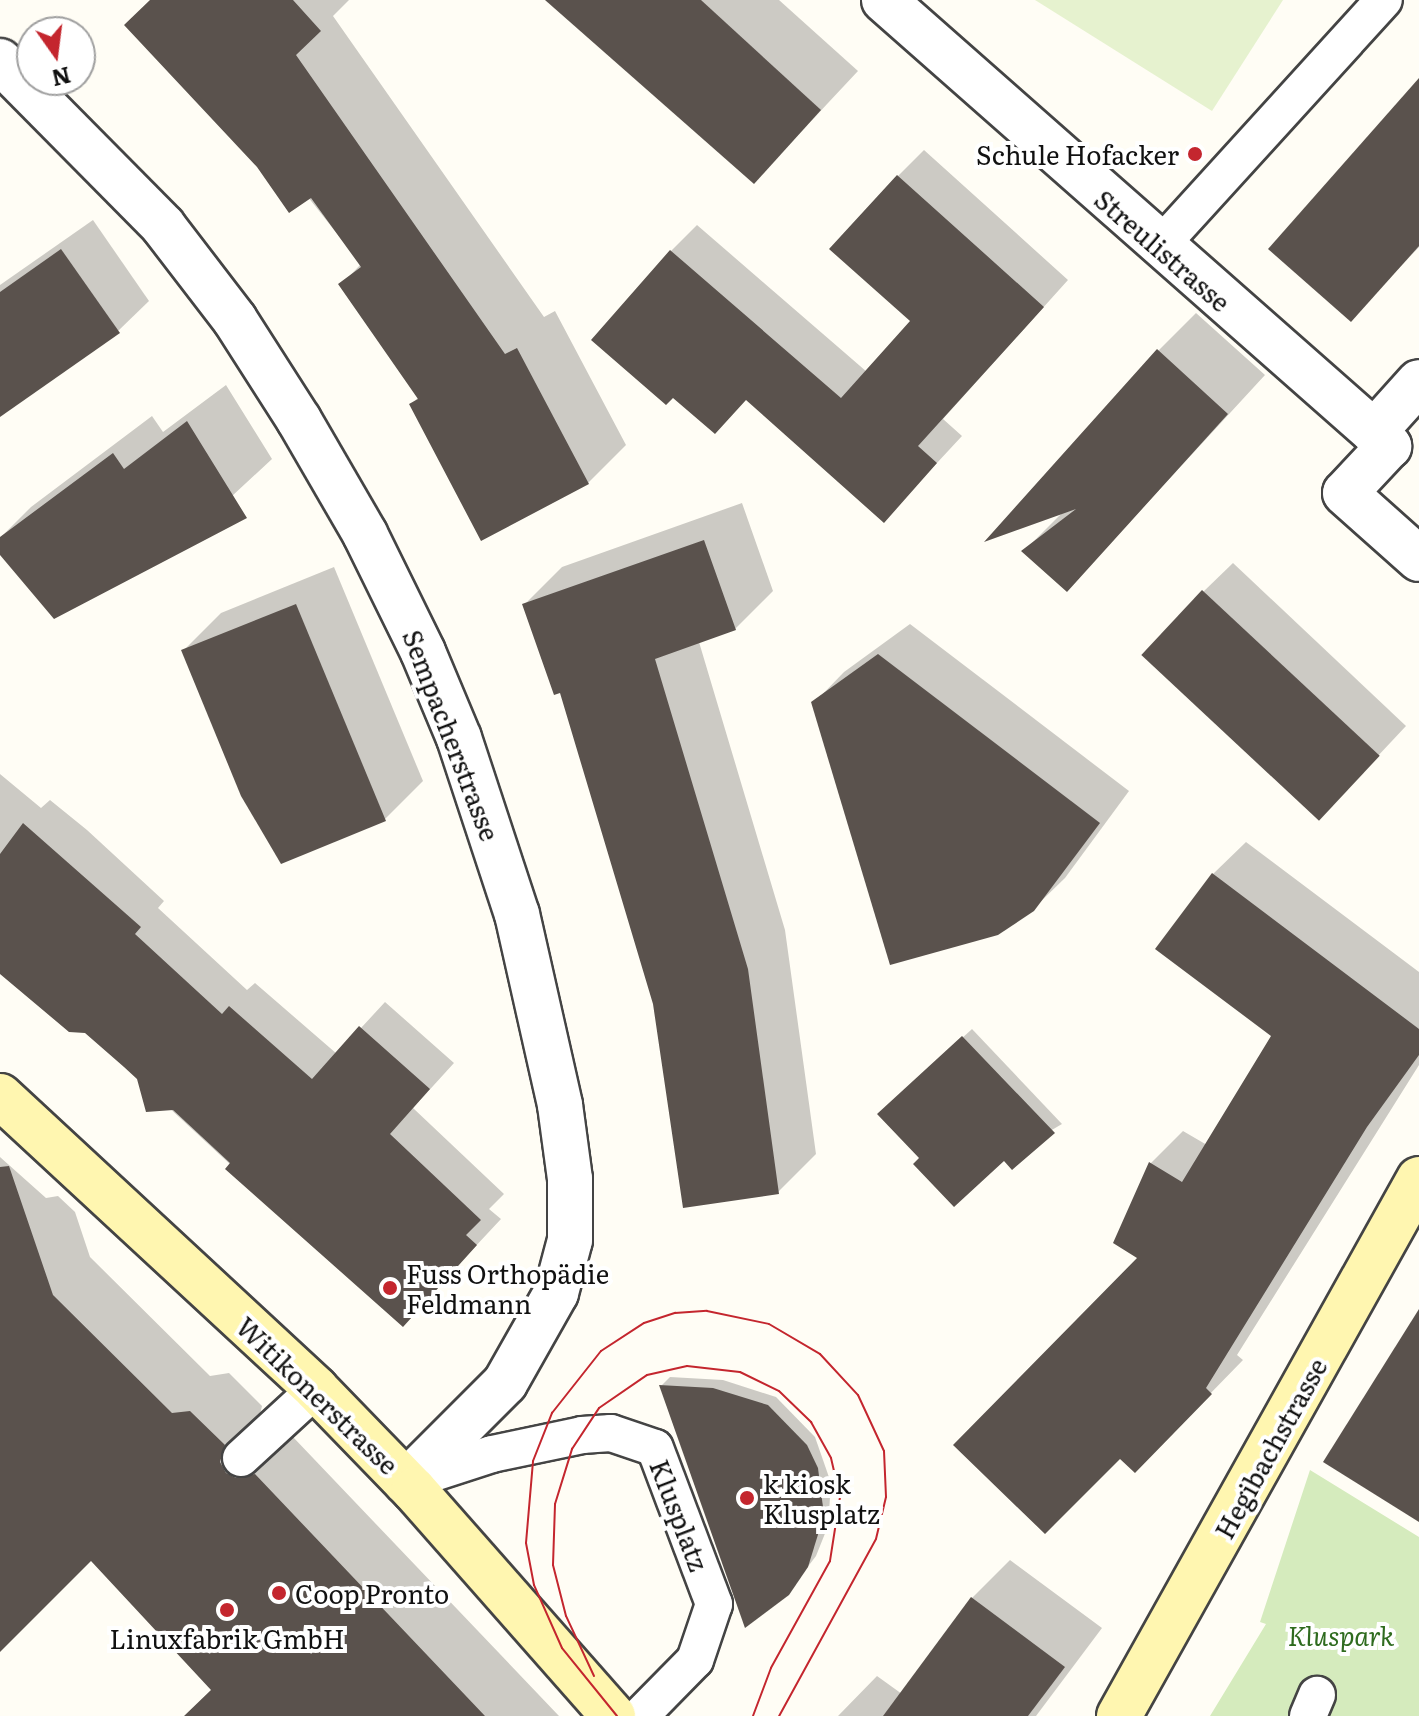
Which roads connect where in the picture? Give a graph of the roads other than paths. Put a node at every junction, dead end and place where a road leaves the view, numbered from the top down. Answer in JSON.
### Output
{"nodes":[{"id":1,"x":884,"y":0,"type":"edge"},
{"id":2,"x":1384,"y":0,"type":"edge"},
{"id":3,"x":0,"y":61,"type":"edge"},
{"id":4,"x":1159,"y":247,"type":"junction"},
{"id":5,"x":1419,"y":382,"type":"edge"},
{"id":6,"x":1374,"y":432,"type":"junction"},
{"id":7,"x":1419,"y":559,"type":"edge"},
{"id":8,"x":0,"y":1096,"type":"edge"},
{"id":9,"x":1419,"y":1179,"type":"edge"},
{"id":10,"x":316,"y":1389,"type":"junction"},
{"id":11,"x":241,"y":1458,"type":"dead end"},
{"id":12,"x":406,"y":1482,"type":"junction"},
{"id":13,"x":613,"y":1716,"type":"edge"},
{"id":14,"x":640,"y":1716,"type":"edge"},
{"id":15,"x":1119,"y":1716,"type":"edge"}],
"edges":[{"from":1,"to":4,"type":"street","name":"Streulistrasse"},
{"from":2,"to":4,"type":"lane"},
{"from":3,"to":12,"type":"street","name":"Sempacherstrasse"},
{"from":4,"to":6,"type":"street","name":"Streulistrasse"},
{"from":5,"to":6,"type":"street"},
{"from":6,"to":7,"type":"street"},
{"from":8,"to":10,"type":"main road","name":"Witikonerstrasse"},
{"from":9,"to":15,"type":"main road","name":"Hegibachstrasse"},
{"from":10,"to":11,"type":"lane"},
{"from":10,"to":12,"type":"main road","name":"Witikonerstrasse"},
{"from":12,"to":13,"type":"main road","name":"Witikonerstrasse"},
{"from":12,"to":14,"type":"lane","name":"Klusplatz"}]}
